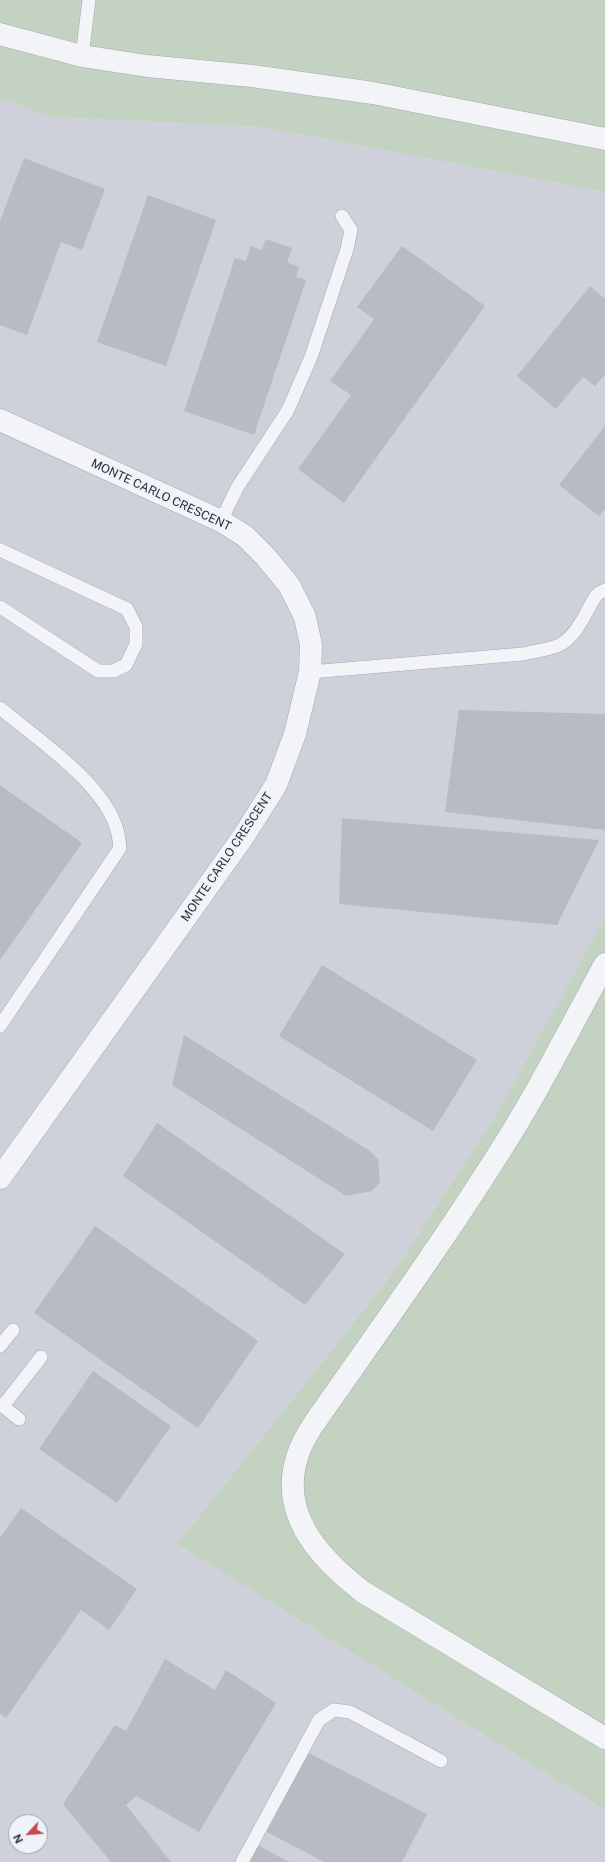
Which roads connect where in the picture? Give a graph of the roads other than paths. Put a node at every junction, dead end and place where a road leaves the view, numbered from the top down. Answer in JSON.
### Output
{"nodes":[{"id":1,"x":90,"y":0,"type":"edge"},
{"id":2,"x":0,"y":34,"type":"edge"},
{"id":3,"x":82,"y":56,"type":"junction"},
{"id":4,"x":605,"y":139,"type":"edge"},
{"id":5,"x":342,"y":216,"type":"dead end"},
{"id":6,"x":0,"y":420,"type":"edge"},
{"id":7,"x":221,"y":521,"type":"junction"},
{"id":8,"x":0,"y":550,"type":"edge"},
{"id":9,"x":605,"y":590,"type":"edge"},
{"id":10,"x":0,"y":607,"type":"edge"},
{"id":11,"x":310,"y":672,"type":"junction"},
{"id":12,"x":0,"y":708,"type":"edge"},
{"id":13,"x":605,"y":964,"type":"edge"},
{"id":14,"x":0,"y":1026,"type":"edge"},
{"id":15,"x":0,"y":1178,"type":"edge"},
{"id":16,"x":13,"y":1330,"type":"dead end"},
{"id":17,"x":0,"y":1346,"type":"edge"},
{"id":18,"x":41,"y":1357,"type":"dead end"},
{"id":19,"x":2,"y":1405,"type":"edge"},
{"id":20,"x":19,"y":1419,"type":"dead end"},
{"id":21,"x":605,"y":1738,"type":"edge"},
{"id":22,"x":441,"y":1761,"type":"dead end"},
{"id":23,"x":242,"y":1862,"type":"edge"}],
"edges":[{"from":1,"to":3,"type":"lane"},
{"from":2,"to":3,"type":"street"},
{"from":3,"to":4,"type":"street"},
{"from":5,"to":7,"type":"lane"},
{"from":6,"to":7,"type":"street","name":"MONTE CARLO CRESCENT"},
{"from":7,"to":11,"type":"street","name":"MONTE CARLO CRESCENT"},
{"from":8,"to":10,"type":"lane"},
{"from":9,"to":11,"type":"lane"},
{"from":11,"to":15,"type":"street","name":"MONTE CARLO CRESCENT"},
{"from":12,"to":14,"type":"lane"},
{"from":13,"to":21,"type":"street"},
{"from":16,"to":17,"type":"lane"},
{"from":18,"to":19,"type":"lane"},
{"from":19,"to":20,"type":"lane"},
{"from":22,"to":23,"type":"lane"}]}
